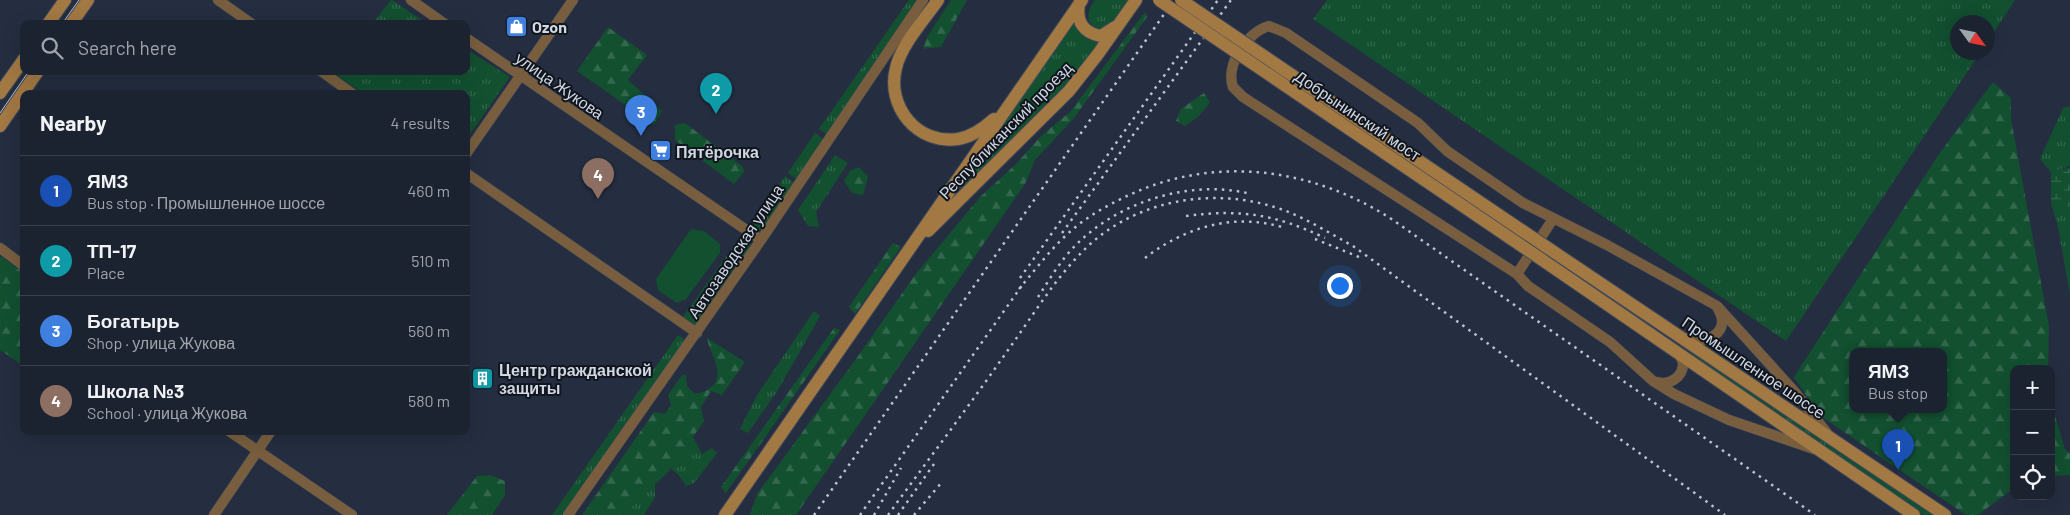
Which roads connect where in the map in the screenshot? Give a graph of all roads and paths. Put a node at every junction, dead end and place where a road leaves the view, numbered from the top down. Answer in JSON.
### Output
{"nodes":[{"id":1,"x":65,"y":0,"type":"edge"},
{"id":2,"x":88,"y":0,"type":"edge"},
{"id":3,"x":218,"y":0,"type":"edge"},
{"id":4,"x":411,"y":0,"type":"edge"},
{"id":5,"x":573,"y":0,"type":"edge"},
{"id":6,"x":923,"y":0,"type":"edge"},
{"id":7,"x":938,"y":0,"type":"edge"},
{"id":8,"x":1136,"y":0,"type":"edge"},
{"id":9,"x":1159,"y":0,"type":"edge"},
{"id":10,"x":1181,"y":0,"type":"edge"},
{"id":11,"x":1080,"y":2,"type":"edge"},
{"id":12,"x":51,"y":20,"type":"edge"},
{"id":13,"x":74,"y":20,"type":"edge"},
{"id":14,"x":246,"y":20,"type":"edge"},
{"id":15,"x":439,"y":20,"type":"edge"},
{"id":16,"x":1120,"y":23,"type":"junction"},
{"id":17,"x":470,"y":41,"type":"edge"},
{"id":18,"x":20,"y":65,"type":"edge"},
{"id":19,"x":35,"y":75,"type":"edge"},
{"id":20,"x":326,"y":75,"type":"edge"},
{"id":21,"x":521,"y":76,"type":"junction"},
{"id":22,"x":25,"y":90,"type":"edge"},
{"id":23,"x":347,"y":90,"type":"edge"},
{"id":24,"x":0,"y":93,"type":"edge"},
{"id":25,"x":20,"y":97,"type":"edge"},
{"id":26,"x":1005,"y":109,"type":"junction"},
{"id":27,"x":0,"y":126,"type":"edge"},
{"id":28,"x":470,"y":148,"type":"edge"},
{"id":29,"x":470,"y":176,"type":"edge"},
{"id":30,"x":1553,"y":219,"type":"junction"},
{"id":31,"x":761,"y":240,"type":"junction"},
{"id":32,"x":0,"y":248,"type":"edge"},
{"id":33,"x":907,"y":252,"type":"junction"},
{"id":34,"x":1541,"y":252,"type":"junction"},
{"id":35,"x":20,"y":263,"type":"edge"},
{"id":36,"x":1517,"y":274,"type":"junction"},
{"id":37,"x":1717,"y":306,"type":"junction"},
{"id":38,"x":697,"y":333,"type":"junction"},
{"id":39,"x":1686,"y":340,"type":"junction"},
{"id":40,"x":1679,"y":353,"type":"junction"},
{"id":41,"x":1653,"y":381,"type":"junction"},
{"id":42,"x":235,"y":435,"type":"edge"},
{"id":43,"x":268,"y":435,"type":"edge"},
{"id":44,"x":1831,"y":437,"type":"junction"},
{"id":45,"x":258,"y":451,"type":"junction"},
{"id":46,"x":1822,"y":452,"type":"junction"},
{"id":47,"x":214,"y":515,"type":"edge"},
{"id":48,"x":352,"y":515,"type":"edge"},
{"id":49,"x":568,"y":515,"type":"edge"},
{"id":50,"x":725,"y":515,"type":"edge"},
{"id":51,"x":1914,"y":515,"type":"edge"},
{"id":52,"x":1945,"y":515,"type":"edge"}],
"edges":[{"from":1,"to":12,"type":"main road"},
{"from":2,"to":13,"type":"main road"},
{"from":3,"to":14,"type":"street"},
{"from":4,"to":15,"type":"street"},
{"from":5,"to":21,"type":"street"},
{"from":6,"to":31,"type":"street","name":"Автозаводская улица"},
{"from":7,"to":26,"type":"main road"},
{"from":8,"to":16,"type":"main road","name":"Республиканский проезд"},
{"from":9,"to":34,"type":"main road","name":"Добрынинский мост","bridge":true},
{"from":10,"to":34,"type":"main road","name":"Добрынинский мост","bridge":true},
{"from":11,"to":16,"type":"main road"},
{"from":11,"to":26,"type":"main road","name":"Республиканский проезд"},
{"from":16,"to":33,"type":"main road","name":"Республиканский проезд"},
{"from":17,"to":21,"type":"street","name":"улица Жукова"},
{"from":18,"to":24,"type":"main road"},
{"from":19,"to":22,"type":"main road"},
{"from":20,"to":23,"type":"street"},
{"from":21,"to":28,"type":"street"},
{"from":21,"to":31,"type":"street","name":"улица Жукова"},
{"from":25,"to":27,"type":"main road"},
{"from":26,"to":33,"type":"main road","name":"Республиканский проезд"},
{"from":29,"to":38,"type":"street"},
{"from":30,"to":36,"type":"street"},
{"from":30,"to":36,"type":"street"},
{"from":30,"to":37,"type":"street"},
{"from":31,"to":38,"type":"street","name":"Автозаводская улица"},
{"from":32,"to":35,"type":"street"},
{"from":33,"to":50,"type":"main road","name":"Республиканский проезд"},
{"from":34,"to":39,"type":"main road","name":"Промышленное шоссе"},
{"from":34,"to":40,"type":"main road","name":"Промышленное шоссе"},
{"from":36,"to":41,"type":"street"},
{"from":37,"to":39,"type":"street"},
{"from":37,"to":44,"type":"street"},
{"from":38,"to":49,"type":"street","name":"Автозаводская улица"},
{"from":39,"to":44,"type":"main road","name":"Промышленное шоссе"},
{"from":40,"to":41,"type":"street"},
{"from":40,"to":46,"type":"main road","name":"Промышленное шоссе"},
{"from":41,"to":46,"type":"street"},
{"from":42,"to":45,"type":"street"},
{"from":43,"to":45,"type":"street"},
{"from":44,"to":52,"type":"main road","name":"Промышленное шоссе"},
{"from":45,"to":47,"type":"street"},
{"from":45,"to":48,"type":"street"},
{"from":46,"to":51,"type":"main road","name":"Промышленное шоссе"}]}
